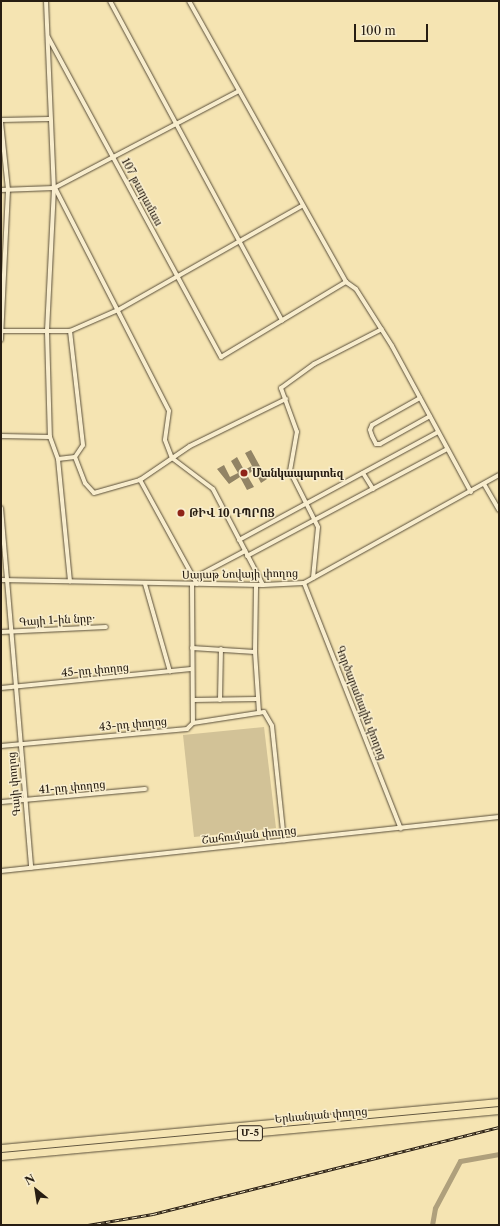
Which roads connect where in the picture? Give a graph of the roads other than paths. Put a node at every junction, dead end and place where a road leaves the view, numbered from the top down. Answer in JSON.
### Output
{"nodes":[{"id":1,"x":46,"y":1,"type":"edge"},
{"id":2,"x":110,"y":1,"type":"edge"},
{"id":3,"x":189,"y":1,"type":"edge"},
{"id":4,"x":47,"y":35,"type":"junction"},
{"id":5,"x":239,"y":91,"type":"junction"},
{"id":6,"x":49,"y":119,"type":"junction"},
{"id":7,"x":1,"y":121,"type":"edge"},
{"id":8,"x":176,"y":124,"type":"junction"},
{"id":9,"x":113,"y":158,"type":"junction"},
{"id":10,"x":54,"y":188,"type":"junction"},
{"id":11,"x":1,"y":190,"type":"edge"},
{"id":12,"x":8,"y":190,"type":"junction"},
{"id":13,"x":302,"y":206,"type":"junction"},
{"id":14,"x":239,"y":242,"type":"junction"},
{"id":15,"x":3,"y":268,"type":"edge"},
{"id":16,"x":178,"y":277,"type":"junction"},
{"id":17,"x":346,"y":282,"type":"junction"},
{"id":18,"x":118,"y":310,"type":"junction"},
{"id":19,"x":282,"y":321,"type":"junction"},
{"id":20,"x":382,"y":329,"type":"junction"},
{"id":21,"x":1,"y":331,"type":"edge"},
{"id":22,"x":70,"y":331,"type":"junction"},
{"id":23,"x":47,"y":332,"type":"junction"},
{"id":24,"x":1,"y":340,"type":"edge"},
{"id":25,"x":420,"y":398,"type":"junction"},
{"id":26,"x":286,"y":399,"type":"junction"},
{"id":27,"x":430,"y":416,"type":"junction"},
{"id":28,"x":438,"y":432,"type":"junction"},
{"id":29,"x":1,"y":436,"type":"edge"},
{"id":30,"x":50,"y":437,"type":"junction"},
{"id":31,"x":447,"y":449,"type":"junction"},
{"id":32,"x":75,"y":457,"type":"junction"},
{"id":33,"x":172,"y":458,"type":"junction"},
{"id":34,"x":58,"y":459,"type":"junction"},
{"id":35,"x":364,"y":473,"type":"junction"},
{"id":36,"x":499,"y":475,"type":"edge"},
{"id":37,"x":140,"y":480,"type":"junction"},
{"id":38,"x":484,"y":484,"type":"junction"},
{"id":39,"x":373,"y":489,"type":"junction"},
{"id":40,"x":471,"y":492,"type":"junction"},
{"id":41,"x":304,"y":504,"type":"junction"},
{"id":42,"x":1,"y":508,"type":"edge"},
{"id":43,"x":499,"y":510,"type":"edge"},
{"id":44,"x":314,"y":520,"type":"junction"},
{"id":45,"x":239,"y":540,"type":"junction"},
{"id":46,"x":244,"y":551,"type":"junction"},
{"id":47,"x":247,"y":556,"type":"junction"},
{"id":48,"x":194,"y":578,"type":"junction"},
{"id":49,"x":313,"y":578,"type":"junction"},
{"id":50,"x":3,"y":580,"type":"edge"},
{"id":51,"x":70,"y":581,"type":"junction"},
{"id":52,"x":304,"y":583,"type":"junction"},
{"id":53,"x":145,"y":584,"type":"junction"},
{"id":54,"x":194,"y":584,"type":"junction"},
{"id":55,"x":256,"y":585,"type":"junction"},
{"id":56,"x":263,"y":585,"type":"junction"},
{"id":57,"x":106,"y":627,"type":"dead end"},
{"id":58,"x":9,"y":631,"type":"junction"},
{"id":59,"x":1,"y":632,"type":"edge"},
{"id":60,"x":192,"y":648,"type":"junction"},
{"id":61,"x":221,"y":649,"type":"junction"},
{"id":62,"x":255,"y":652,"type":"junction"},
{"id":63,"x":191,"y":669,"type":"junction"},
{"id":64,"x":170,"y":672,"type":"junction"},
{"id":65,"x":15,"y":686,"type":"junction"},
{"id":66,"x":1,"y":688,"type":"edge"},
{"id":67,"x":193,"y":700,"type":"junction"},
{"id":68,"x":220,"y":700,"type":"junction"},
{"id":69,"x":257,"y":700,"type":"junction"},
{"id":70,"x":262,"y":712,"type":"junction"},
{"id":71,"x":193,"y":723,"type":"junction"},
{"id":72,"x":20,"y":744,"type":"junction"},
{"id":73,"x":1,"y":746,"type":"edge"},
{"id":74,"x":145,"y":789,"type":"dead end"},
{"id":75,"x":25,"y":800,"type":"junction"},
{"id":76,"x":1,"y":802,"type":"edge"},
{"id":77,"x":499,"y":817,"type":"edge"},
{"id":78,"x":401,"y":829,"type":"junction"},
{"id":79,"x":284,"y":840,"type":"junction"},
{"id":80,"x":31,"y":868,"type":"junction"},
{"id":81,"x":1,"y":871,"type":"edge"},
{"id":82,"x":499,"y":1102,"type":"edge"},
{"id":83,"x":481,"y":1103,"type":"junction"},
{"id":84,"x":499,"y":1110,"type":"edge"},
{"id":85,"x":482,"y":1111,"type":"junction"},
{"id":86,"x":132,"y":1136,"type":"junction"},
{"id":87,"x":133,"y":1144,"type":"junction"},
{"id":88,"x":42,"y":1145,"type":"junction"},
{"id":89,"x":1,"y":1148,"type":"edge"},
{"id":90,"x":42,"y":1153,"type":"junction"},
{"id":91,"x":1,"y":1156,"type":"edge"}],
"edges":[{"from":1,"to":4,"type":"street","name":"107 թաղամաս"},
{"from":2,"to":8,"type":"street"},
{"from":3,"to":5,"type":"street"},
{"from":4,"to":6,"type":"street","name":"107 թաղամաս"},
{"from":4,"to":9,"type":"street","name":"107 թաղամաս"},
{"from":5,"to":8,"type":"street"},
{"from":5,"to":13,"type":"street"},
{"from":6,"to":7,"type":"street"},
{"from":6,"to":10,"type":"street","name":"107 թաղամաս"},
{"from":7,"to":12,"type":"street"},
{"from":8,"to":9,"type":"street"},
{"from":8,"to":14,"type":"street"},
{"from":9,"to":10,"type":"street"},
{"from":9,"to":16,"type":"street","name":"107 թաղամաս"},
{"from":10,"to":12,"type":"street"},
{"from":10,"to":18,"type":"street","name":"107 թաղամաս"},
{"from":10,"to":23,"type":"street","name":"107 թաղամաս"},
{"from":11,"to":12,"type":"street"},
{"from":12,"to":15,"type":"street"},
{"from":13,"to":14,"type":"street"},
{"from":13,"to":17,"type":"street"},
{"from":14,"to":16,"type":"street"},
{"from":14,"to":19,"type":"street"},
{"from":15,"to":21,"type":"street"},
{"from":16,"to":18,"type":"street"},
{"from":16,"to":19,"type":"street","name":"107 թաղամաս"},
{"from":17,"to":19,"type":"street"},
{"from":17,"to":20,"type":"street"},
{"from":18,"to":22,"type":"street"},
{"from":18,"to":33,"type":"street","name":"107 թաղամաս"},
{"from":20,"to":25,"type":"street"},
{"from":20,"to":26,"type":"street"},
{"from":21,"to":23,"type":"street"},
{"from":21,"to":24,"type":"street"},
{"from":22,"to":23,"type":"street"},
{"from":22,"to":32,"type":"street"},
{"from":23,"to":30,"type":"street","name":"107 թաղամաս"},
{"from":25,"to":27,"type":"street"},
{"from":25,"to":27,"type":"street"},
{"from":26,"to":33,"type":"street"},
{"from":26,"to":41,"type":"street"},
{"from":27,"to":28,"type":"street"},
{"from":28,"to":31,"type":"street"},
{"from":28,"to":35,"type":"street"},
{"from":29,"to":30,"type":"street"},
{"from":30,"to":34,"type":"street","name":"107 թաղամաս"},
{"from":31,"to":39,"type":"street"},
{"from":31,"to":40,"type":"street"},
{"from":32,"to":34,"type":"street"},
{"from":32,"to":37,"type":"street"},
{"from":33,"to":37,"type":"street"},
{"from":33,"to":45,"type":"street"},
{"from":34,"to":51,"type":"street","name":"107 թաղամաս"},
{"from":35,"to":39,"type":"street"},
{"from":35,"to":41,"type":"street"},
{"from":36,"to":38,"type":"street","name":"Սայաթ Նովայի փողոց"},
{"from":37,"to":48,"type":"street"},
{"from":38,"to":40,"type":"street","name":"Սայաթ Նովայի փողոց"},
{"from":38,"to":43,"type":"street"},
{"from":39,"to":44,"type":"street"},
{"from":40,"to":49,"type":"street","name":"Սայաթ Նովայի փողոց"},
{"from":41,"to":44,"type":"street"},
{"from":41,"to":45,"type":"street"},
{"from":42,"to":50,"type":"street","name":"Գայի փողոց"},
{"from":44,"to":47,"type":"street"},
{"from":44,"to":49,"type":"street"},
{"from":45,"to":46,"type":"street"},
{"from":46,"to":47,"type":"street"},
{"from":46,"to":48,"type":"street"},
{"from":47,"to":56,"type":"street"},
{"from":48,"to":54,"type":"street"},
{"from":49,"to":52,"type":"street","name":"Սայաթ Նովայի փողոց"},
{"from":50,"to":51,"type":"street","name":"Սայաթ Նովայի փողոց"},
{"from":50,"to":58,"type":"street","name":"Գայի փողոց"},
{"from":51,"to":53,"type":"street","name":"Սայաթ Նովայի փողոց"},
{"from":52,"to":56,"type":"street","name":"Սայաթ Նովայի փողոց"},
{"from":52,"to":78,"type":"street","name":"Գործարանային փողոց"},
{"from":53,"to":54,"type":"street","name":"Սայաթ Նովայի փողոց"},
{"from":53,"to":64,"type":"street"},
{"from":54,"to":55,"type":"street","name":"Սայաթ Նովայի փողոց"},
{"from":54,"to":60,"type":"street"},
{"from":55,"to":56,"type":"street","name":"Սայաթ Նովայի փողոց"},
{"from":55,"to":62,"type":"street"},
{"from":57,"to":58,"type":"street","name":"Գայի 1-ին նրբ․"},
{"from":58,"to":59,"type":"street","name":"Գայի 1-ին նրբ․"},
{"from":58,"to":65,"type":"street","name":"Գայի փողոց"},
{"from":60,"to":61,"type":"street"},
{"from":60,"to":63,"type":"street"},
{"from":61,"to":62,"type":"street"},
{"from":61,"to":68,"type":"street"},
{"from":62,"to":69,"type":"street"},
{"from":63,"to":64,"type":"street","name":"45-րդ փողոց"},
{"from":63,"to":67,"type":"street"},
{"from":64,"to":65,"type":"street","name":"45-րդ փողոց"},
{"from":65,"to":66,"type":"street","name":"45-րդ փողոց"},
{"from":65,"to":72,"type":"street","name":"Գայի փողոց"},
{"from":67,"to":68,"type":"street"},
{"from":67,"to":71,"type":"street"},
{"from":68,"to":69,"type":"street"},
{"from":69,"to":70,"type":"street"},
{"from":70,"to":71,"type":"street","name":"43-րդ փողոց"},
{"from":70,"to":79,"type":"street"},
{"from":71,"to":72,"type":"street","name":"43-րդ փողոց"},
{"from":72,"to":73,"type":"street","name":"43-րդ փողոց"},
{"from":72,"to":75,"type":"street","name":"Գայի փողոց"},
{"from":74,"to":75,"type":"street","name":"41-րդ փողոց"},
{"from":75,"to":76,"type":"street","name":"41-րդ փողոց"},
{"from":75,"to":80,"type":"street","name":"Գայի փողոց"},
{"from":77,"to":78,"type":"street","name":"Շահումյան փողոց"},
{"from":78,"to":79,"type":"street","name":"Շահումյան փողոց"},
{"from":79,"to":80,"type":"street","name":"Շահումյան փողոց"},
{"from":80,"to":81,"type":"street","name":"Շահումյան փողոց"},
{"from":82,"to":83,"type":"highway","name":"Երևանյան փողոց","number":"Մ-5"},
{"from":83,"to":85,"type":"highway"},
{"from":83,"to":86,"type":"highway","name":"Երևանյան փողոց","number":"Մ-5"},
{"from":84,"to":85,"type":"highway","name":"Երևանյան փողոց","number":"Մ-5"},
{"from":85,"to":87,"type":"highway","name":"Երևանյան փողոց","number":"Մ-5"},
{"from":86,"to":87,"type":"highway"},
{"from":86,"to":88,"type":"highway","name":"Երևանյան փողոց","number":"Մ-5"},
{"from":87,"to":90,"type":"highway","name":"Երևանյան փողոց","number":"Մ-5"},
{"from":88,"to":89,"type":"highway","name":"Երևանյան փողոց","number":"Մ-5"},
{"from":88,"to":90,"type":"highway"},
{"from":90,"to":91,"type":"highway","name":"Երևանյան փողոց","number":"Մ-5"}]}
